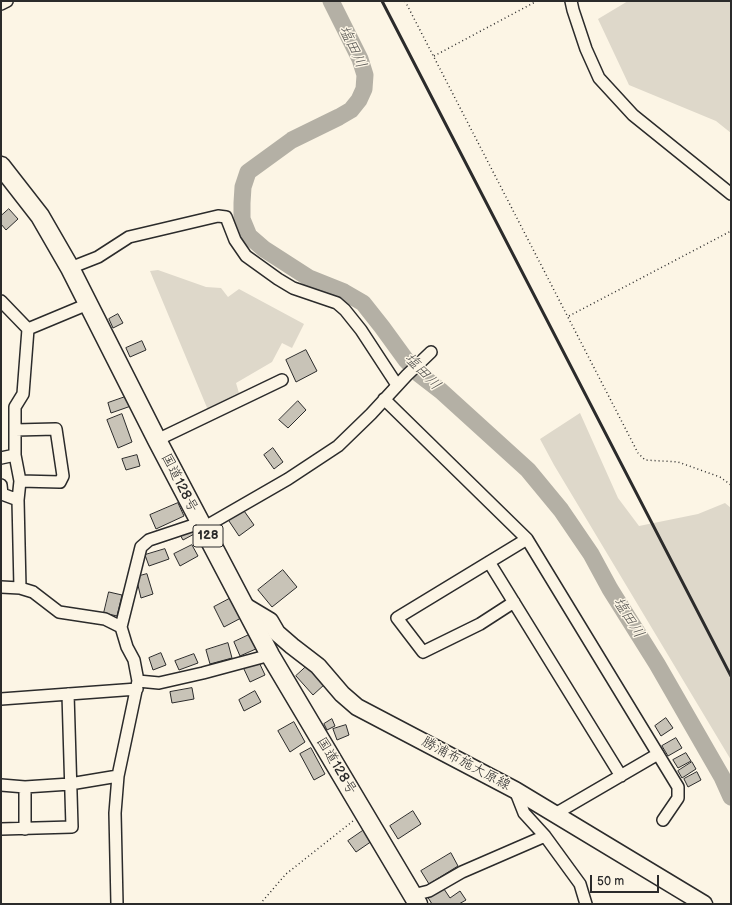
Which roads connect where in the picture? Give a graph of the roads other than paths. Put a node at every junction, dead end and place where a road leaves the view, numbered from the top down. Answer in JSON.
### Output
{"nodes":[{"id":1,"x":7,"y":1,"type":"edge"},
{"id":2,"x":571,"y":1,"type":"edge"},
{"id":3,"x":1,"y":4,"type":"edge"},
{"id":4,"x":1,"y":166,"type":"edge"},
{"id":5,"x":731,"y":194,"type":"edge"},
{"id":6,"x":70,"y":268,"type":"junction"},
{"id":7,"x":1,"y":301,"type":"edge"},
{"id":8,"x":88,"y":304,"type":"junction"},
{"id":9,"x":28,"y":329,"type":"junction"},
{"id":10,"x":431,"y":352,"type":"dead end"},
{"id":11,"x":282,"y":380,"type":"dead end"},
{"id":12,"x":397,"y":385,"type":"junction"},
{"id":13,"x":384,"y":399,"type":"junction"},
{"id":14,"x":15,"y":430,"type":"junction"},
{"id":15,"x":157,"y":440,"type":"junction"},
{"id":16,"x":14,"y":455,"type":"junction"},
{"id":17,"x":1,"y":458,"type":"edge"},
{"id":18,"x":20,"y":481,"type":"junction"},
{"id":19,"x":1,"y":485,"type":"edge"},
{"id":20,"x":18,"y":500,"type":"junction"},
{"id":21,"x":201,"y":525,"type":"junction"},
{"id":22,"x":527,"y":538,"type":"junction"},
{"id":23,"x":489,"y":562,"type":"junction"},
{"id":24,"x":1,"y":587,"type":"edge"},
{"id":25,"x":20,"y":588,"type":"junction"},
{"id":26,"x":514,"y":602,"type":"junction"},
{"id":27,"x":245,"y":606,"type":"junction"},
{"id":28,"x":121,"y":626,"type":"junction"},
{"id":29,"x":270,"y":656,"type":"junction"},
{"id":30,"x":137,"y":685,"type":"junction"},
{"id":31,"x":68,"y":694,"type":"junction"},
{"id":32,"x":1,"y":699,"type":"edge"},
{"id":33,"x":658,"y":754,"type":"junction"},
{"id":34,"x":118,"y":776,"type":"junction"},
{"id":35,"x":621,"y":776,"type":"junction"},
{"id":36,"x":70,"y":784,"type":"junction"},
{"id":37,"x":1,"y":785,"type":"edge"},
{"id":38,"x":25,"y":787,"type":"junction"},
{"id":39,"x":515,"y":790,"type":"junction"},
{"id":40,"x":555,"y":814,"type":"junction"},
{"id":41,"x":663,"y":820,"type":"dead end"},
{"id":42,"x":1,"y":829,"type":"edge"},
{"id":43,"x":25,"y":829,"type":"junction"},
{"id":44,"x":545,"y":836,"type":"junction"},
{"id":45,"x":416,"y":900,"type":"edge"},
{"id":46,"x":117,"y":904,"type":"edge"},
{"id":47,"x":586,"y":904,"type":"edge"},
{"id":48,"x":704,"y":904,"type":"edge"}],
"edges":[{"from":1,"to":3,"type":"street"},
{"from":2,"to":5,"type":"street"},
{"from":4,"to":6,"type":"highway","name":"国道128号","number":"128"},
{"from":6,"to":8,"type":"highway","name":"国道128号","number":"128"},
{"from":6,"to":12,"type":"street"},
{"from":7,"to":9,"type":"street"},
{"from":8,"to":9,"type":"street"},
{"from":8,"to":15,"type":"highway","name":"国道128号","number":"128"},
{"from":9,"to":14,"type":"street"},
{"from":10,"to":12,"type":"street"},
{"from":11,"to":15,"type":"street"},
{"from":12,"to":13,"type":"street"},
{"from":13,"to":21,"type":"street"},
{"from":13,"to":22,"type":"street"},
{"from":14,"to":16,"type":"street"},
{"from":14,"to":18,"type":"street"},
{"from":15,"to":21,"type":"highway","name":"国道128号","number":"128"},
{"from":16,"to":17,"type":"street"},
{"from":16,"to":18,"type":"street"},
{"from":18,"to":20,"type":"street"},
{"from":19,"to":20,"type":"street"},
{"from":20,"to":25,"type":"street"},
{"from":21,"to":27,"type":"highway","name":"国道128号","number":"128"},
{"from":21,"to":28,"type":"street"},
{"from":22,"to":23,"type":"street"},
{"from":22,"to":33,"type":"street"},
{"from":23,"to":26,"type":"street"},
{"from":23,"to":26,"type":"street"},
{"from":24,"to":25,"type":"street"},
{"from":25,"to":28,"type":"street"},
{"from":26,"to":35,"type":"street"},
{"from":27,"to":29,"type":"highway","name":"国道128号","number":"128"},
{"from":27,"to":39,"type":"main road","name":"勝浦布施大原線"},
{"from":28,"to":30,"type":"street"},
{"from":29,"to":30,"type":"street"},
{"from":29,"to":45,"type":"highway","name":"国道128号","number":"128"},
{"from":30,"to":31,"type":"street"},
{"from":30,"to":34,"type":"street"},
{"from":31,"to":32,"type":"street"},
{"from":31,"to":36,"type":"street"},
{"from":33,"to":35,"type":"street"},
{"from":33,"to":41,"type":"street"},
{"from":34,"to":36,"type":"street"},
{"from":34,"to":46,"type":"street"},
{"from":35,"to":40,"type":"street"},
{"from":36,"to":38,"type":"street"},
{"from":36,"to":43,"type":"street"},
{"from":37,"to":38,"type":"street"},
{"from":38,"to":43,"type":"street"},
{"from":39,"to":40,"type":"main road","name":"勝浦布施大原線"},
{"from":39,"to":44,"type":"street"},
{"from":40,"to":48,"type":"main road","name":"勝浦布施大原線"},
{"from":42,"to":43,"type":"street"},
{"from":44,"to":45,"type":"street"},
{"from":44,"to":47,"type":"street"}]}
